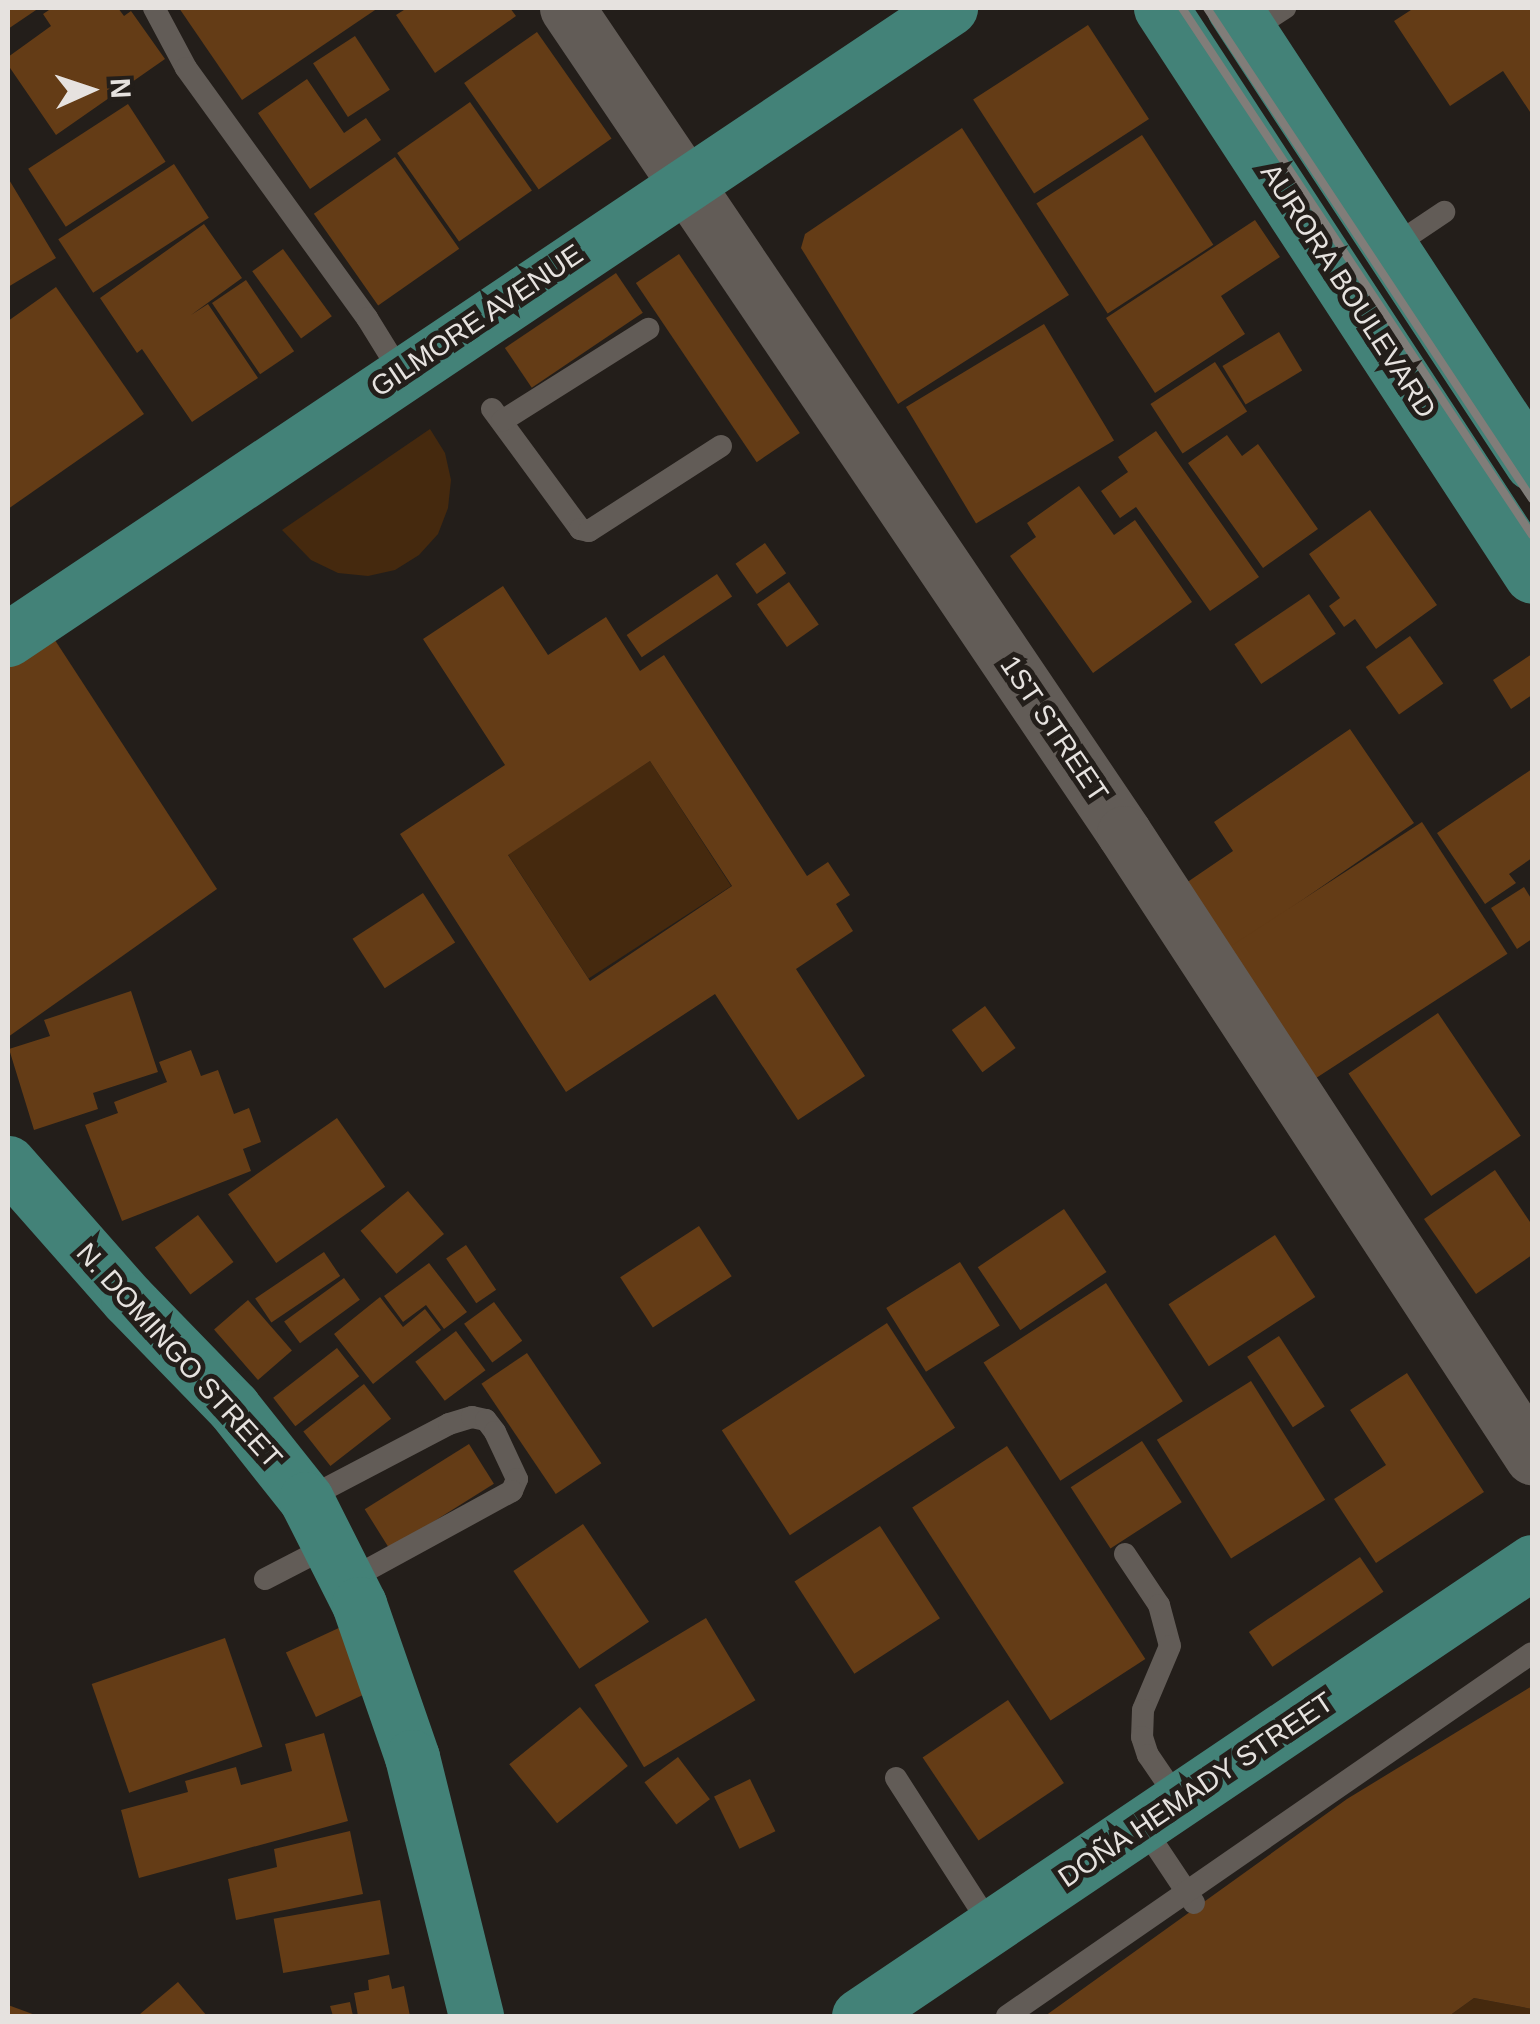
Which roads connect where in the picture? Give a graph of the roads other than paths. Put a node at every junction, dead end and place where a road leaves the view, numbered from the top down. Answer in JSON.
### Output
{"nodes":[{"id":1,"x":154,"y":8,"type":"edge"},
{"id":2,"x":567,"y":8,"type":"edge"},
{"id":3,"x":950,"y":8,"type":"edge"},
{"id":4,"x":1161,"y":8,"type":"edge"},
{"id":5,"x":1256,"y":15,"type":"edge"},
{"id":6,"x":685,"y":181,"type":"junction"},
{"id":7,"x":1444,"y":212,"type":"dead end"},
{"id":8,"x":1392,"y":246,"type":"junction"},
{"id":9,"x":648,"y":330,"type":"dead end"},
{"id":10,"x":402,"y":373,"type":"junction"},
{"id":11,"x":721,"y":446,"type":"dead end"},
{"id":12,"x":1532,"y":462,"type":"edge"},
{"id":13,"x":1532,"y":576,"type":"edge"},
{"id":14,"x":8,"y":639,"type":"edge"},
{"id":15,"x":8,"y":1163,"type":"edge"},
{"id":16,"x":1532,"y":1457,"type":"edge"},
{"id":17,"x":328,"y":1542,"type":"junction"},
{"id":18,"x":1125,"y":1554,"type":"dead end"},
{"id":19,"x":1532,"y":1562,"type":"edge"},
{"id":20,"x":265,"y":1579,"type":"dead end"},
{"id":21,"x":1532,"y":1653,"type":"edge"},
{"id":22,"x":896,"y":1778,"type":"dead end"},
{"id":23,"x":1162,"y":1815,"type":"junction"},
{"id":24,"x":1191,"y":1898,"type":"junction"},
{"id":25,"x":992,"y":1928,"type":"junction"},
{"id":26,"x":873,"y":2013,"type":"edge"},
{"id":27,"x":476,"y":2016,"type":"edge"},
{"id":28,"x":1006,"y":2016,"type":"edge"}],
"edges":[{"from":1,"to":10,"type":"lane"},
{"from":2,"to":6,"type":"street","name":"1ST STREET"},
{"from":3,"to":6,"type":"main road","name":"GILMORE AVENUE"},
{"from":4,"to":13,"type":"main road","name":"AURORA BOULEVARD"},
{"from":5,"to":8,"type":"main road"},
{"from":6,"to":10,"type":"main road","name":"GILMORE AVENUE"},
{"from":6,"to":16,"type":"street","name":"1ST STREET"},
{"from":7,"to":8,"type":"lane"},
{"from":8,"to":12,"type":"main road"},
{"from":9,"to":11,"type":"lane"},
{"from":10,"to":14,"type":"main road","name":"GILMORE AVENUE"},
{"from":15,"to":17,"type":"main road","name":"N. DOMINGO STREET"},
{"from":17,"to":17,"type":"lane"},
{"from":17,"to":20,"type":"lane"},
{"from":17,"to":27,"type":"main road","name":"N. DOMINGO STREET"},
{"from":18,"to":23,"type":"lane"},
{"from":19,"to":23,"type":"main road","name":"DOÑA HEMADY STREET"},
{"from":21,"to":24,"type":"lane"},
{"from":22,"to":25,"type":"lane"},
{"from":23,"to":24,"type":"lane"},
{"from":23,"to":25,"type":"main road","name":"DOÑA HEMADY STREET"},
{"from":24,"to":28,"type":"lane"},
{"from":25,"to":26,"type":"main road","name":"DOÑA HEMADY STREET"}]}
